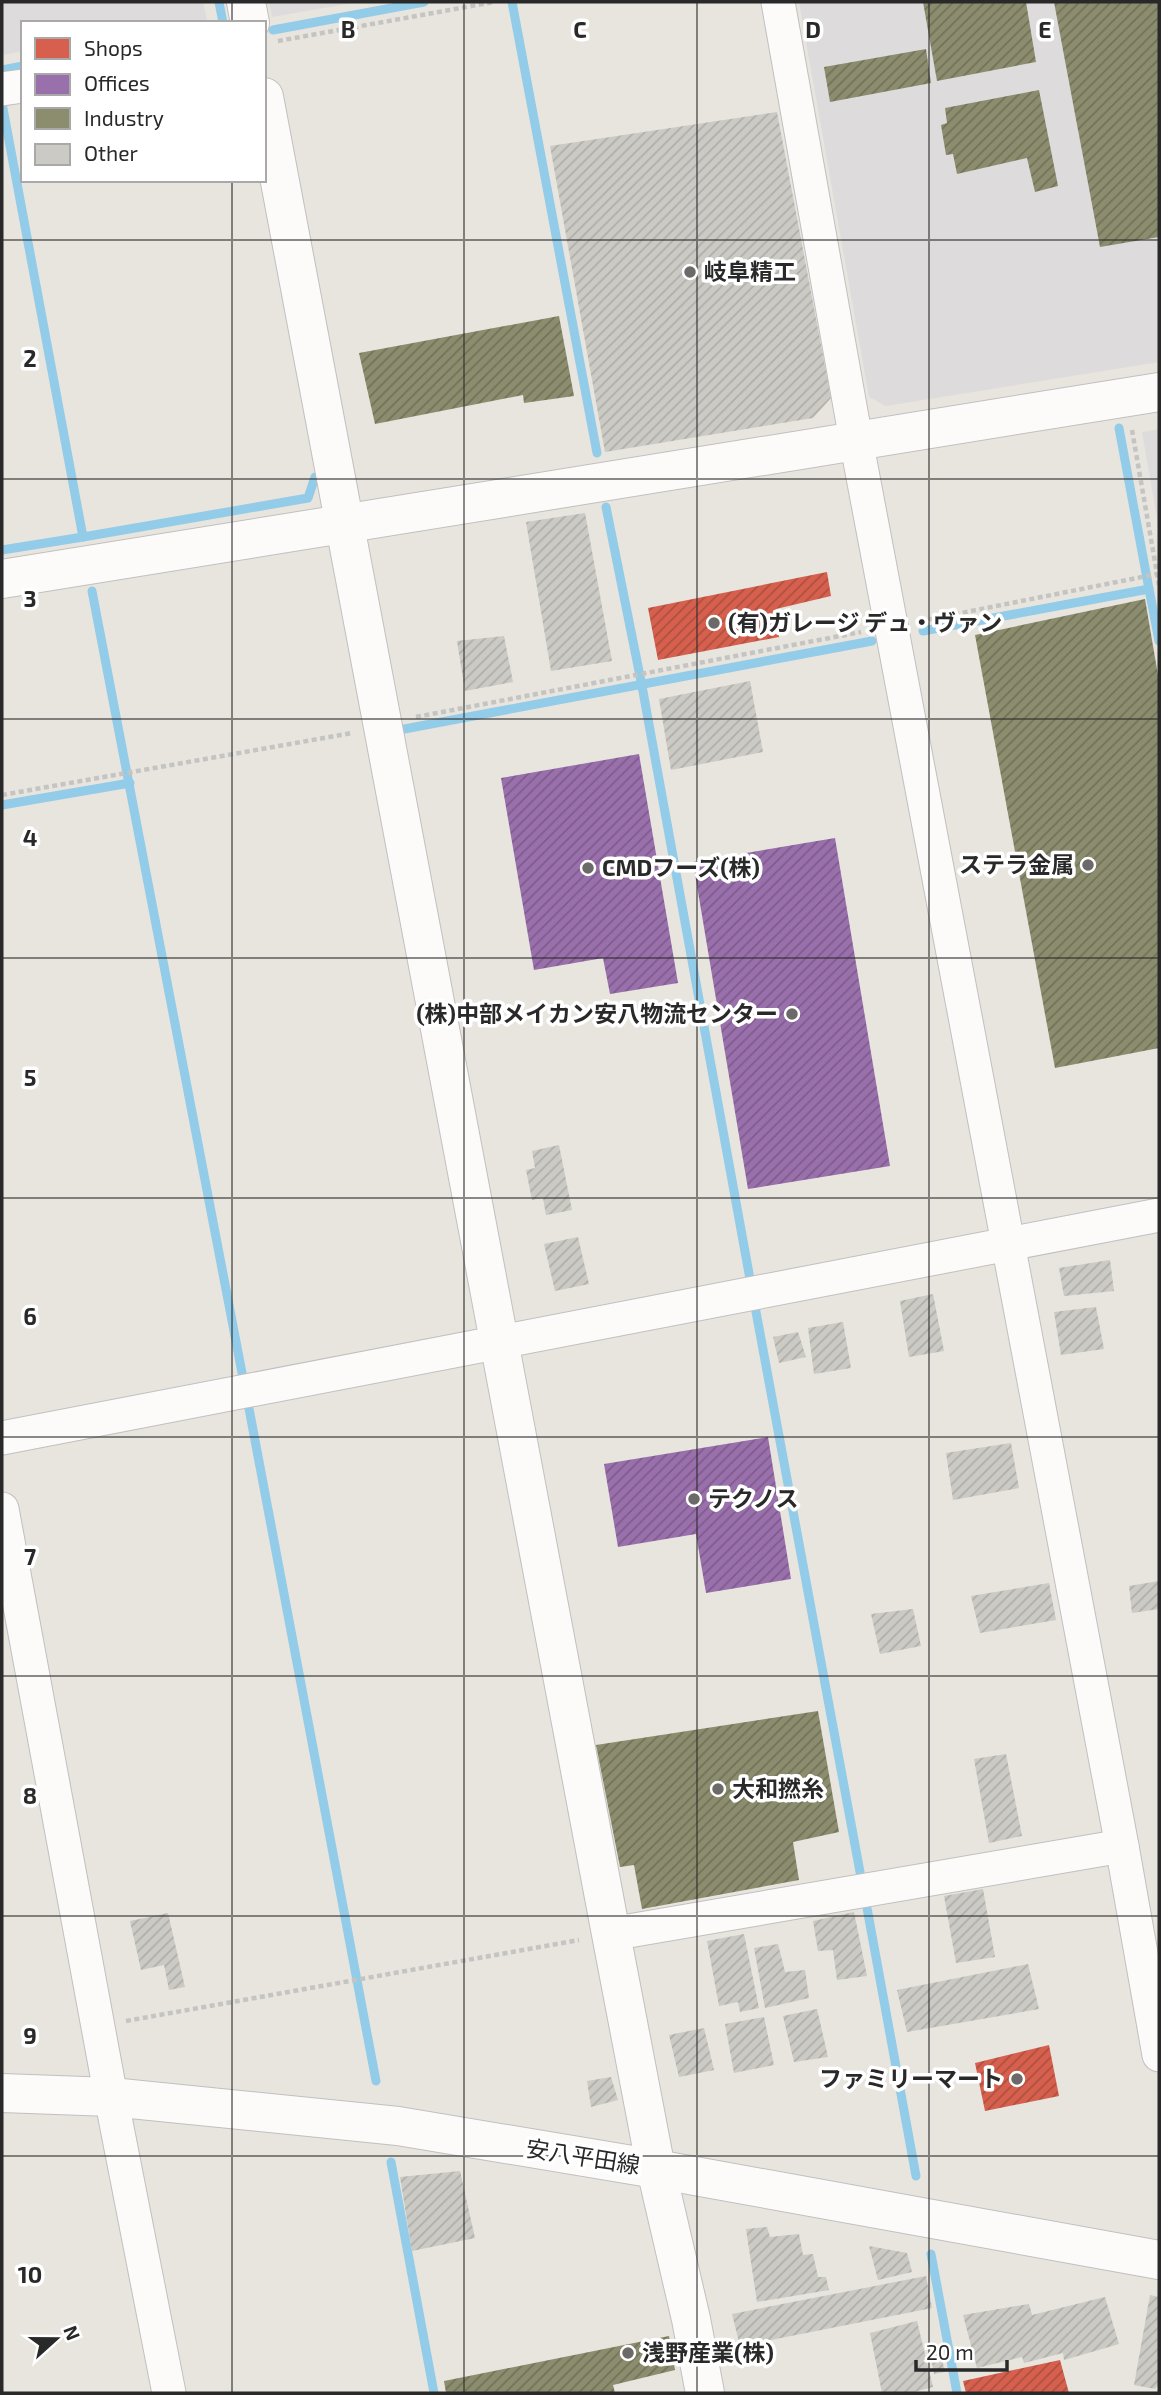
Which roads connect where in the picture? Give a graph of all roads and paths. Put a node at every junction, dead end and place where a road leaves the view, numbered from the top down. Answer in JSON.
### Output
{"nodes":[{"id":1,"x":246,"y":2,"type":"edge"},
{"id":2,"x":494,"y":2,"type":"edge"},
{"id":3,"x":778,"y":2,"type":"edge"},
{"id":4,"x":257,"y":21,"type":"edge"},
{"id":5,"x":266,"y":32,"type":"edge"},
{"id":6,"x":21,"y":86,"type":"edge"},
{"id":7,"x":2,"y":89,"type":"edge"},
{"id":8,"x":266,"y":107,"type":"edge"},
{"id":9,"x":1143,"y":395,"type":"edge"},
{"id":10,"x":856,"y":440,"type":"junction"},
{"id":11,"x":346,"y":524,"type":"junction"},
{"id":12,"x":1157,"y":574,"type":"junction"},
{"id":13,"x":2,"y":579,"type":"edge"},
{"id":14,"x":1159,"y":585,"type":"edge"},
{"id":15,"x":892,"y":626,"type":"junction"},
{"id":16,"x":383,"y":725,"type":"junction"},
{"id":17,"x":2,"y":795,"type":"edge"},
{"id":18,"x":1159,"y":1215,"type":"edge"},
{"id":19,"x":1009,"y":1243,"type":"junction"},
{"id":20,"x":499,"y":1342,"type":"junction"},
{"id":21,"x":2,"y":1438,"type":"edge"},
{"id":22,"x":2,"y":1509,"type":"edge"},
{"id":23,"x":1122,"y":1846,"type":"junction"},
{"id":24,"x":611,"y":1934,"type":"junction"},
{"id":25,"x":97,"y":2026,"type":"junction"},
{"id":26,"x":1159,"y":2055,"type":"edge"},
{"id":27,"x":2,"y":2093,"type":"edge"},
{"id":28,"x":111,"y":2097,"type":"junction"},
{"id":29,"x":656,"y":2169,"type":"junction"},
{"id":30,"x":1159,"y":2260,"type":"edge"},
{"id":31,"x":169,"y":2393,"type":"edge"},
{"id":32,"x":705,"y":2393,"type":"edge"}],
"edges":[{"from":1,"to":4,"type":"street"},
{"from":2,"to":5,"type":"path"},
{"from":3,"to":10,"type":"street"},
{"from":6,"to":7,"type":"street"},
{"from":8,"to":11,"type":"street"},
{"from":9,"to":10,"type":"street"},
{"from":9,"to":12,"type":"path"},
{"from":10,"to":11,"type":"street"},
{"from":10,"to":15,"type":"street"},
{"from":11,"to":13,"type":"street"},
{"from":11,"to":16,"type":"street"},
{"from":12,"to":14,"type":"path"},
{"from":12,"to":15,"type":"path"},
{"from":15,"to":16,"type":"path"},
{"from":15,"to":19,"type":"street"},
{"from":16,"to":17,"type":"path"},
{"from":16,"to":20,"type":"street"},
{"from":18,"to":19,"type":"street"},
{"from":19,"to":20,"type":"street"},
{"from":19,"to":23,"type":"street"},
{"from":20,"to":21,"type":"street"},
{"from":20,"to":24,"type":"street"},
{"from":22,"to":25,"type":"street"},
{"from":23,"to":24,"type":"street"},
{"from":23,"to":26,"type":"street"},
{"from":24,"to":25,"type":"path"},
{"from":24,"to":29,"type":"street"},
{"from":25,"to":28,"type":"street"},
{"from":27,"to":28,"type":"street","name":"安八平田線"},
{"from":28,"to":29,"type":"street","name":"安八平田線"},
{"from":28,"to":31,"type":"street"},
{"from":29,"to":30,"type":"street","name":"安八平田線"},
{"from":29,"to":32,"type":"street"}]}
